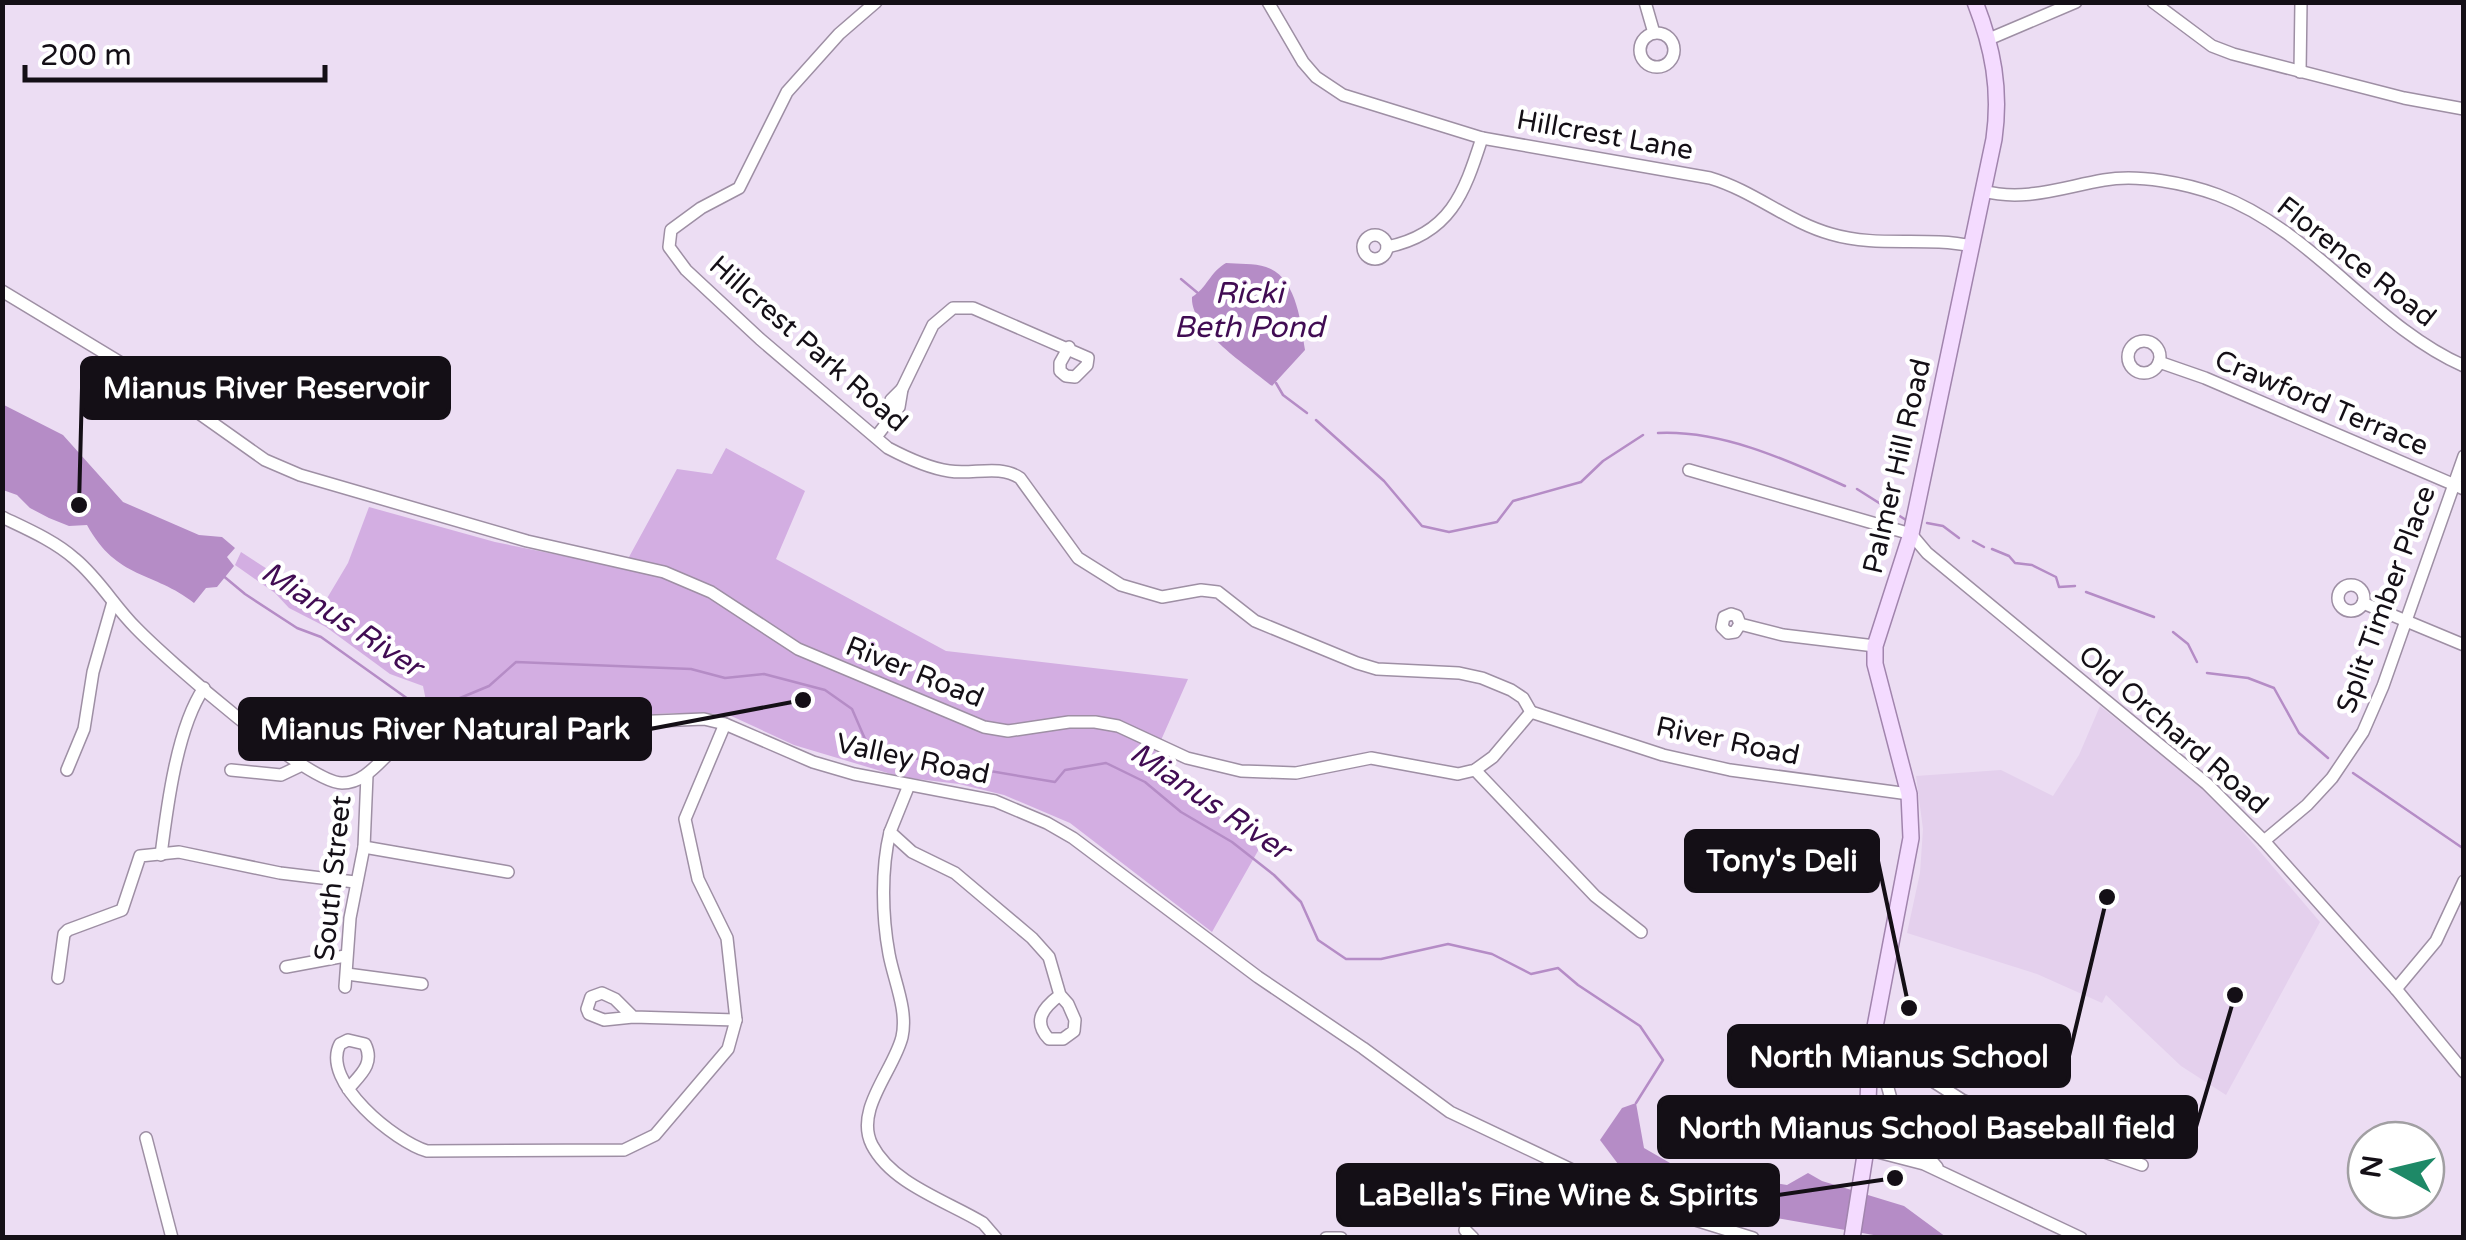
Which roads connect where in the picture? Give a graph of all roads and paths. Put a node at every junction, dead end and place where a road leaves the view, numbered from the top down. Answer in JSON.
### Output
{"nodes":[{"id":1,"x":876,"y":2,"type":"edge"},
{"id":2,"x":1268,"y":2,"type":"edge"},
{"id":3,"x":1645,"y":2,"type":"edge"},
{"id":4,"x":1975,"y":2,"type":"edge"},
{"id":5,"x":2076,"y":2,"type":"edge"},
{"id":6,"x":2153,"y":2,"type":"edge"},
{"id":7,"x":2301,"y":2,"type":"edge"},
{"id":8,"x":1654,"y":32,"type":"dead end"},
{"id":9,"x":1989,"y":38,"type":"junction"},
{"id":10,"x":2300,"y":72,"type":"junction"},
{"id":11,"x":2464,"y":109,"type":"edge"},
{"id":12,"x":1482,"y":138,"type":"junction"},
{"id":13,"x":1983,"y":190,"type":"junction"},
{"id":14,"x":1972,"y":246,"type":"junction"},
{"id":15,"x":1387,"y":247,"type":"dead end"},
{"id":16,"x":2,"y":290,"type":"edge"},
{"id":17,"x":1069,"y":348,"type":"dead end"},
{"id":18,"x":2159,"y":362,"type":"dead end"},
{"id":19,"x":2464,"y":366,"type":"edge"},
{"id":20,"x":876,"y":437,"type":"junction"},
{"id":21,"x":2464,"y":456,"type":"edge"},
{"id":22,"x":1689,"y":470,"type":"dead end"},
{"id":23,"x":2458,"y":487,"type":"edge"},
{"id":24,"x":2,"y":517,"type":"edge"},
{"id":25,"x":1911,"y":534,"type":"junction"},
{"id":26,"x":113,"y":602,"type":"junction"},
{"id":27,"x":2363,"y":602,"type":"dead end"},
{"id":28,"x":2405,"y":619,"type":"junction"},
{"id":29,"x":1740,"y":624,"type":"dead end"},
{"id":30,"x":2464,"y":645,"type":"edge"},
{"id":31,"x":1874,"y":646,"type":"junction"},
{"id":32,"x":204,"y":688,"type":"junction"},
{"id":33,"x":1531,"y":712,"type":"junction"},
{"id":34,"x":725,"y":724,"type":"junction"},
{"id":35,"x":302,"y":766,"type":"junction"},
{"id":36,"x":67,"y":770,"type":"dead end"},
{"id":37,"x":231,"y":770,"type":"dead end"},
{"id":38,"x":1475,"y":770,"type":"junction"},
{"id":39,"x":367,"y":774,"type":"junction"},
{"id":40,"x":909,"y":785,"type":"junction"},
{"id":41,"x":1909,"y":794,"type":"junction"},
{"id":42,"x":890,"y":832,"type":"junction"},
{"id":43,"x":2264,"y":841,"type":"junction"},
{"id":44,"x":364,"y":847,"type":"junction"},
{"id":45,"x":161,"y":854,"type":"junction"},
{"id":46,"x":508,"y":872,"type":"dead end"},
{"id":47,"x":2464,"y":881,"type":"edge"},
{"id":48,"x":355,"y":882,"type":"junction"},
{"id":49,"x":1641,"y":932,"type":"dead end"},
{"id":50,"x":345,"y":956,"type":"junction"},
{"id":51,"x":286,"y":967,"type":"dead end"},
{"id":52,"x":58,"y":978,"type":"dead end"},
{"id":53,"x":422,"y":984,"type":"dead end"},
{"id":54,"x":2396,"y":989,"type":"junction"},
{"id":55,"x":1060,"y":995,"type":"dead end"},
{"id":56,"x":633,"y":1016,"type":"dead end"},
{"id":57,"x":736,"y":1020,"type":"junction"},
{"id":58,"x":1873,"y":1036,"type":"junction"},
{"id":59,"x":1882,"y":1062,"type":"junction"},
{"id":60,"x":2464,"y":1072,"type":"edge"},
{"id":61,"x":348,"y":1089,"type":"dead end"},
{"id":62,"x":146,"y":1138,"type":"dead end"},
{"id":63,"x":1866,"y":1149,"type":"junction"},
{"id":64,"x":2142,"y":1165,"type":"dead end"},
{"id":65,"x":1944,"y":1174,"type":"junction"},
{"id":66,"x":172,"y":1238,"type":"edge"},
{"id":67,"x":996,"y":1238,"type":"edge"},
{"id":68,"x":1326,"y":1238,"type":"edge"},
{"id":69,"x":1341,"y":1238,"type":"edge"},
{"id":70,"x":1753,"y":1238,"type":"edge"},
{"id":71,"x":1852,"y":1238,"type":"edge"},
{"id":72,"x":2081,"y":1238,"type":"edge"}],
"edges":[{"from":1,"to":20,"type":"street","name":"Hillcrest Park Road"},
{"from":2,"to":12,"type":"street","name":"Hillcrest Lane"},
{"from":3,"to":8,"type":"street"},
{"from":4,"to":9,"type":"main road","name":"Palmer Hill Road"},
{"from":5,"to":9,"type":"street"},
{"from":6,"to":10,"type":"street"},
{"from":7,"to":10,"type":"street"},
{"from":9,"to":13,"type":"main road","name":"Palmer Hill Road"},
{"from":10,"to":11,"type":"street"},
{"from":12,"to":14,"type":"street","name":"Hillcrest Lane"},
{"from":12,"to":15,"type":"street"},
{"from":13,"to":14,"type":"main road","name":"Palmer Hill Road"},
{"from":13,"to":19,"type":"street","name":"Florence Road"},
{"from":14,"to":25,"type":"main road","name":"Palmer Hill Road"},
{"from":16,"to":38,"type":"street","name":"River Road"},
{"from":17,"to":20,"type":"street"},
{"from":18,"to":23,"type":"street","name":"Crawford Terrace"},
{"from":20,"to":33,"type":"street","name":"Hillcrest Park Road"},
{"from":21,"to":23,"type":"street","name":"Split Timber Place"},
{"from":22,"to":25,"type":"street"},
{"from":23,"to":28,"type":"street","name":"Split Timber Place"},
{"from":24,"to":26,"type":"street"},
{"from":25,"to":31,"type":"main road","name":"Palmer Hill Road"},
{"from":25,"to":43,"type":"street","name":"Old Orchard Road"},
{"from":26,"to":32,"type":"street"},
{"from":26,"to":36,"type":"street"},
{"from":27,"to":28,"type":"street"},
{"from":28,"to":30,"type":"street"},
{"from":28,"to":43,"type":"street","name":"Split Timber Place"},
{"from":29,"to":31,"type":"street"},
{"from":31,"to":41,"type":"main road","name":"Palmer Hill Road"},
{"from":32,"to":35,"type":"street"},
{"from":32,"to":45,"type":"street"},
{"from":33,"to":38,"type":"street"},
{"from":33,"to":41,"type":"street","name":"River Road"},
{"from":34,"to":39,"type":"street","name":"Valley Road"},
{"from":34,"to":40,"type":"street","name":"Valley Road"},
{"from":34,"to":57,"type":"street"},
{"from":35,"to":37,"type":"street"},
{"from":35,"to":39,"type":"street"},
{"from":38,"to":49,"type":"street"},
{"from":39,"to":44,"type":"street","name":"South Street"},
{"from":40,"to":42,"type":"street"},
{"from":40,"to":70,"type":"street","name":"Valley Road"},
{"from":41,"to":58,"type":"main road","name":"Palmer Hill Road"},
{"from":42,"to":55,"type":"street"},
{"from":42,"to":67,"type":"street"},
{"from":43,"to":54,"type":"street","name":"Old Orchard Road"},
{"from":44,"to":46,"type":"street"},
{"from":44,"to":48,"type":"street","name":"South Street"},
{"from":45,"to":48,"type":"street"},
{"from":45,"to":52,"type":"street"},
{"from":47,"to":54,"type":"street"},
{"from":48,"to":50,"type":"street","name":"South Street"},
{"from":50,"to":51,"type":"street"},
{"from":50,"to":53,"type":"street","name":"South Street"},
{"from":54,"to":60,"type":"street","name":"Old Orchard Road"},
{"from":56,"to":57,"type":"street"},
{"from":57,"to":61,"type":"street"},
{"from":58,"to":59,"type":"street"},
{"from":58,"to":63,"type":"main road","name":"Palmer Hill Road"},
{"from":59,"to":64,"type":"street"},
{"from":59,"to":65,"type":"street"},
{"from":62,"to":66,"type":"street"},
{"from":63,"to":65,"type":"street"},
{"from":63,"to":71,"type":"main road","name":"Palmer Hill Road"},
{"from":65,"to":72,"type":"street"},
{"from":68,"to":69,"type":"street"}]}
